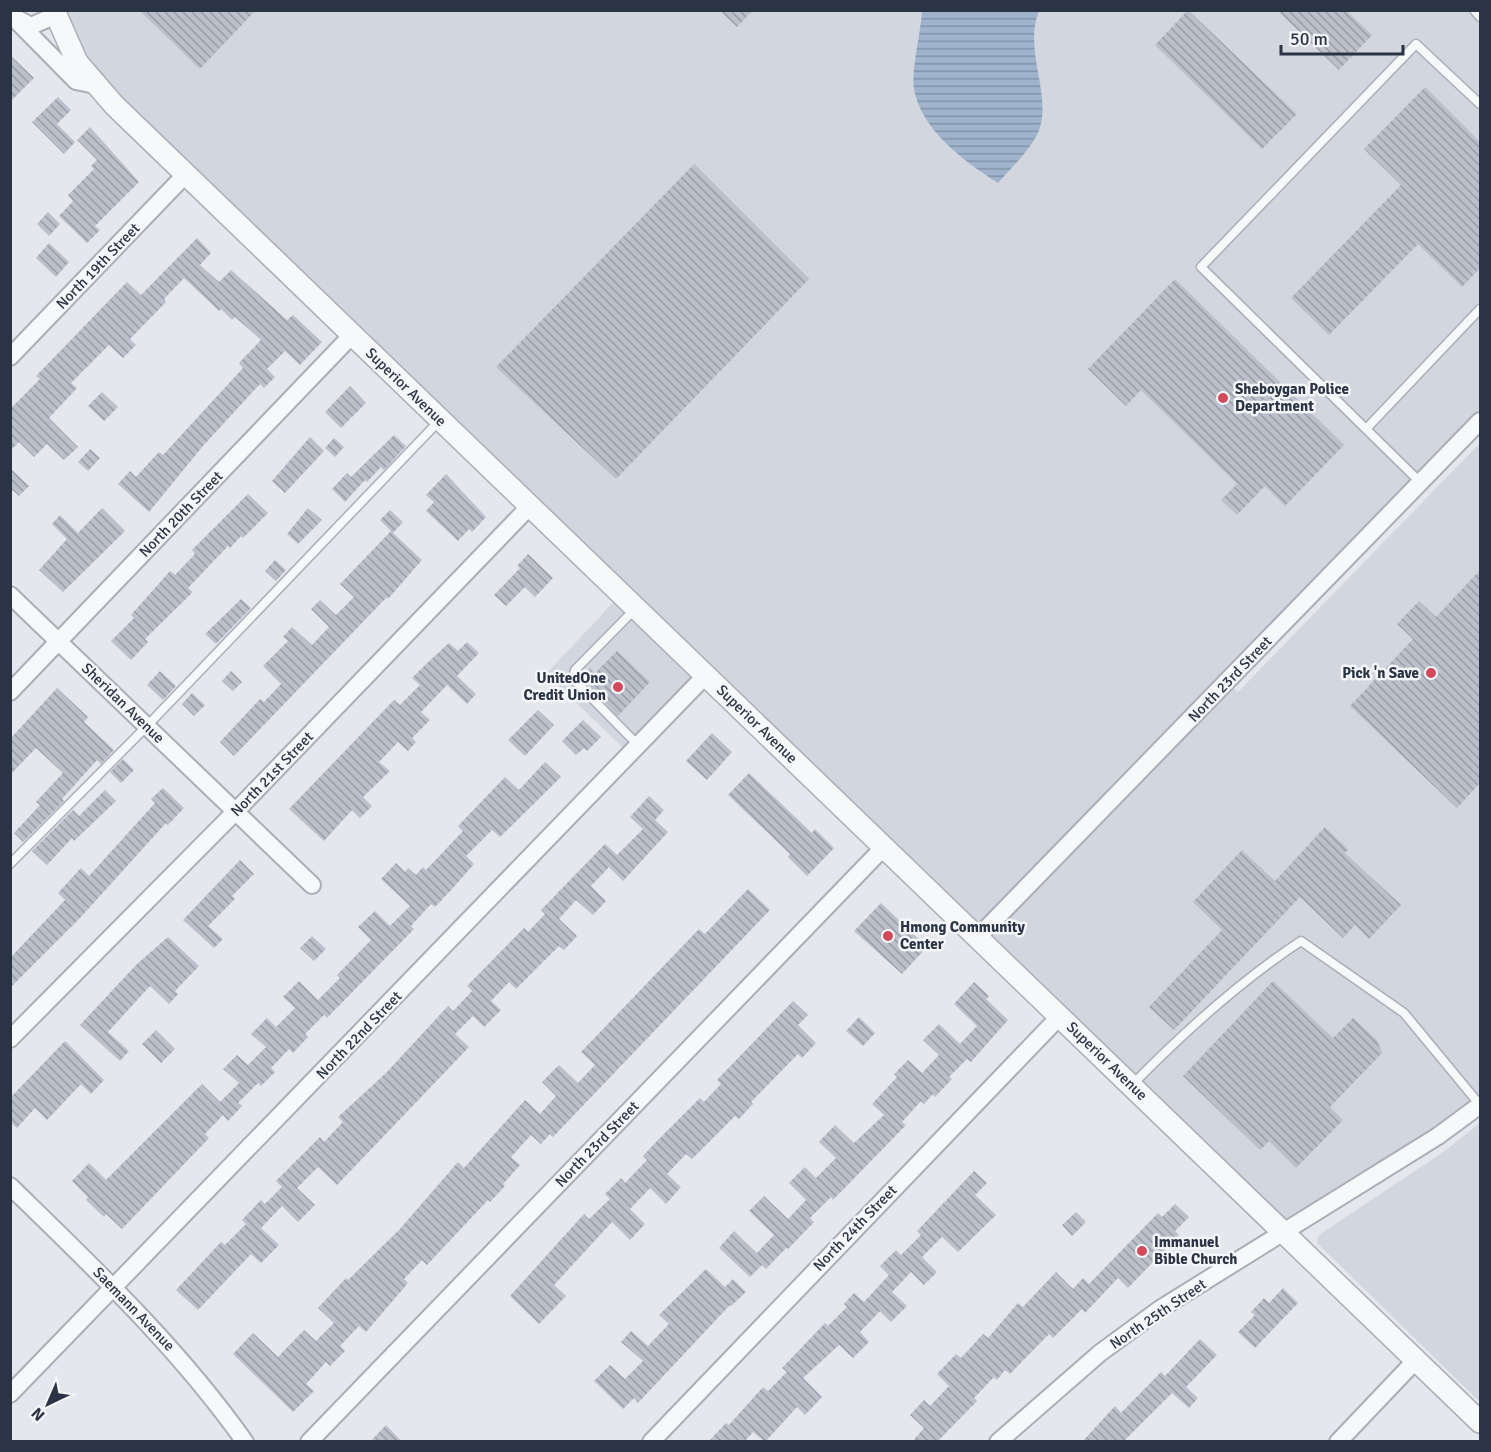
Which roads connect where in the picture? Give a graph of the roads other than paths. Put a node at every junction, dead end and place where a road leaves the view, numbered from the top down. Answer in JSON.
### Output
{"nodes":[{"id":1,"x":1474,"y":10,"type":"edge"},
{"id":2,"x":10,"y":13,"type":"edge"},
{"id":3,"x":55,"y":13,"type":"edge"},
{"id":4,"x":1480,"y":17,"type":"edge"},
{"id":5,"x":95,"y":85,"type":"junction"},
{"id":6,"x":1480,"y":104,"type":"edge"},
{"id":7,"x":185,"y":175,"type":"junction"},
{"id":8,"x":1480,"y":309,"type":"edge"},
{"id":9,"x":352,"y":335,"type":"junction"},
{"id":10,"x":10,"y":357,"type":"edge"},
{"id":11,"x":440,"y":420,"type":"junction"},
{"id":12,"x":1480,"y":420,"type":"edge"},
{"id":13,"x":1366,"y":429,"type":"junction"},
{"id":14,"x":1421,"y":483,"type":"junction"},
{"id":15,"x":530,"y":506,"type":"junction"},
{"id":16,"x":10,"y":595,"type":"edge"},
{"id":17,"x":636,"y":608,"type":"junction"},
{"id":18,"x":59,"y":642,"type":"junction"},
{"id":19,"x":706,"y":675,"type":"junction"},
{"id":20,"x":10,"y":692,"type":"edge"},
{"id":21,"x":147,"y":726,"type":"junction"},
{"id":22,"x":639,"y":746,"type":"junction"},
{"id":23,"x":236,"y":811,"type":"junction"},
{"id":24,"x":884,"y":847,"type":"junction"},
{"id":25,"x":10,"y":864,"type":"edge"},
{"id":26,"x":312,"y":885,"type":"dead end"},
{"id":27,"x":978,"y":937,"type":"junction"},
{"id":28,"x":1060,"y":1016,"type":"junction"},
{"id":29,"x":10,"y":1039,"type":"edge"},
{"id":30,"x":1132,"y":1085,"type":"junction"},
{"id":31,"x":1480,"y":1105,"type":"edge"},
{"id":32,"x":10,"y":1186,"type":"edge"},
{"id":33,"x":1285,"y":1231,"type":"junction"},
{"id":34,"x":114,"y":1287,"type":"junction"},
{"id":35,"x":1416,"y":1360,"type":"junction"},
{"id":36,"x":10,"y":1394,"type":"edge"},
{"id":37,"x":1480,"y":1422,"type":"edge"},
{"id":38,"x":245,"y":1442,"type":"edge"},
{"id":39,"x":309,"y":1442,"type":"edge"},
{"id":40,"x":651,"y":1442,"type":"edge"},
{"id":41,"x":998,"y":1442,"type":"edge"},
{"id":42,"x":1338,"y":1442,"type":"edge"}],
"edges":[{"from":1,"to":4,"type":"lane"},
{"from":2,"to":3,"type":"street"},
{"from":2,"to":5,"type":"street"},
{"from":3,"to":5,"type":"street","name":"Superior Avenue"},
{"from":5,"to":7,"type":"street","name":"Superior Avenue"},
{"from":6,"to":13,"type":"lane"},
{"from":7,"to":9,"type":"street","name":"Superior Avenue"},
{"from":7,"to":10,"type":"street","name":"North 19th Street"},
{"from":8,"to":13,"type":"lane"},
{"from":9,"to":11,"type":"street","name":"Superior Avenue"},
{"from":9,"to":18,"type":"street","name":"North 20th Street"},
{"from":11,"to":15,"type":"street","name":"Superior Avenue"},
{"from":11,"to":21,"type":"lane"},
{"from":12,"to":14,"type":"street","name":"North 23rd Street"},
{"from":13,"to":14,"type":"lane"},
{"from":14,"to":27,"type":"street","name":"North 23rd Street"},
{"from":15,"to":17,"type":"street","name":"Superior Avenue"},
{"from":15,"to":23,"type":"street","name":"North 21st Street"},
{"from":16,"to":18,"type":"street","name":"Sheridan Avenue"},
{"from":17,"to":19,"type":"street","name":"Superior Avenue"},
{"from":17,"to":22,"type":"lane"},
{"from":18,"to":20,"type":"street","name":"North 20th Street"},
{"from":18,"to":21,"type":"street","name":"Sheridan Avenue"},
{"from":19,"to":22,"type":"street","name":"North 22nd Street"},
{"from":19,"to":24,"type":"street","name":"Superior Avenue"},
{"from":21,"to":23,"type":"street","name":"Sheridan Avenue"},
{"from":21,"to":25,"type":"lane"},
{"from":22,"to":34,"type":"street","name":"North 22nd Street"},
{"from":23,"to":26,"type":"street","name":"Sheridan Avenue"},
{"from":23,"to":29,"type":"street","name":"North 21st Street"},
{"from":24,"to":27,"type":"street","name":"Superior Avenue"},
{"from":24,"to":39,"type":"street","name":"North 23rd Street"},
{"from":27,"to":28,"type":"street","name":"Superior Avenue"},
{"from":28,"to":30,"type":"street","name":"Superior Avenue"},
{"from":28,"to":40,"type":"street","name":"North 24th Street"},
{"from":30,"to":31,"type":"lane"},
{"from":30,"to":33,"type":"street","name":"Superior Avenue"},
{"from":31,"to":33,"type":"street","name":"North 25th Street"},
{"from":32,"to":34,"type":"street","name":"Saemann Avenue"},
{"from":33,"to":35,"type":"street","name":"Superior Avenue"},
{"from":33,"to":41,"type":"street","name":"North 25th Street"},
{"from":34,"to":36,"type":"street","name":"North 22nd Street"},
{"from":34,"to":38,"type":"street","name":"Saemann Avenue"},
{"from":35,"to":37,"type":"street","name":"Superior Avenue"},
{"from":35,"to":42,"type":"street"}]}
